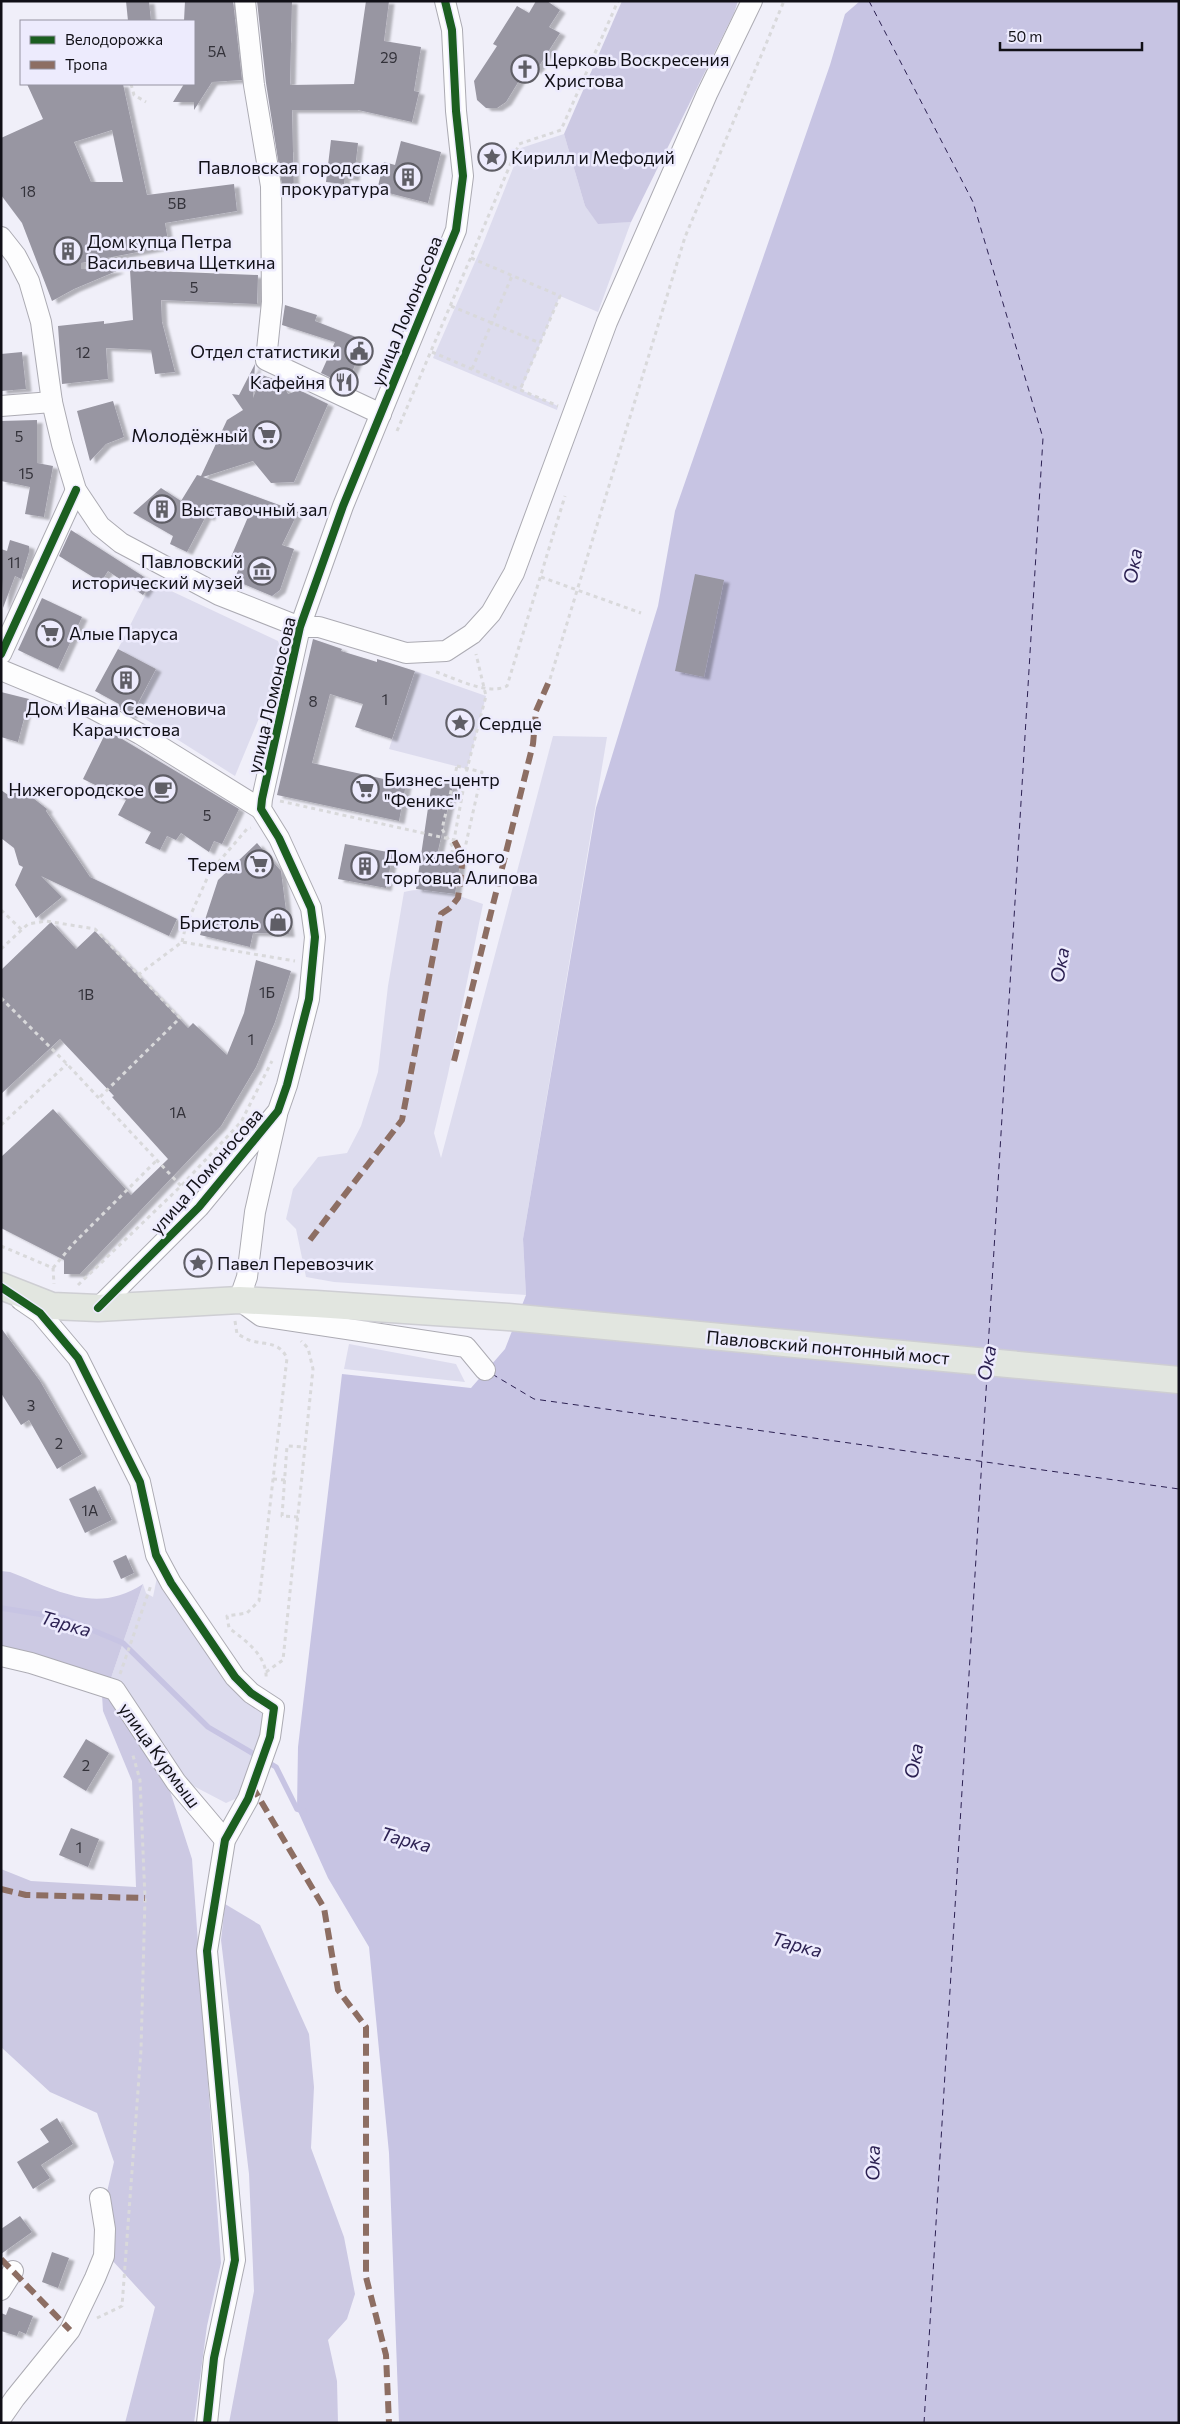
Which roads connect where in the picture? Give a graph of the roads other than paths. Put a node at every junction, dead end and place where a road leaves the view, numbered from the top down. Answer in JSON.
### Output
{"nodes":[{"id":1,"x":245,"y":1,"type":"edge"},
{"id":2,"x":445,"y":1,"type":"edge"},
{"id":3,"x":752,"y":1,"type":"edge"},
{"id":4,"x":1,"y":237,"type":"edge"},
{"id":5,"x":52,"y":402,"type":"junction"},
{"id":6,"x":1,"y":406,"type":"edge"},
{"id":7,"x":380,"y":414,"type":"junction"},
{"id":8,"x":76,"y":490,"type":"junction"},
{"id":9,"x":300,"y":627,"type":"junction"},
{"id":10,"x":1,"y":654,"type":"edge"},
{"id":11,"x":1,"y":670,"type":"edge"},
{"id":12,"x":268,"y":811,"type":"junction"},
{"id":13,"x":278,"y":1111,"type":"junction"},
{"id":14,"x":1,"y":1287,"type":"edge"},
{"id":15,"x":98,"y":1308,"type":"junction"},
{"id":16,"x":237,"y":1312,"type":"junction"},
{"id":17,"x":485,"y":1370,"type":"dead end"},
{"id":18,"x":1179,"y":1380,"type":"edge"},
{"id":19,"x":1,"y":1656,"type":"edge"},
{"id":20,"x":225,"y":1840,"type":"junction"},
{"id":21,"x":100,"y":2198,"type":"dead end"},
{"id":22,"x":13,"y":2271,"type":"dead end"},
{"id":23,"x":1,"y":2290,"type":"edge"},
{"id":24,"x":1,"y":2418,"type":"edge"},
{"id":25,"x":207,"y":2423,"type":"edge"}],
"edges":[{"from":1,"to":7,"type":"street"},
{"from":2,"to":7,"type":"street","name":"улица Ломоносова"},
{"from":3,"to":9,"type":"street"},
{"from":4,"to":5,"type":"street"},
{"from":5,"to":6,"type":"street"},
{"from":5,"to":8,"type":"street"},
{"from":7,"to":9,"type":"street","name":"улица Ломоносова"},
{"from":8,"to":9,"type":"street"},
{"from":8,"to":10,"type":"street"},
{"from":9,"to":12,"type":"street","name":"улица Ломоносова"},
{"from":11,"to":12,"type":"street"},
{"from":12,"to":13,"type":"street","name":"улица Ломоносова"},
{"from":13,"to":15,"type":"street","name":"улица Ломоносова"},
{"from":13,"to":16,"type":"street"},
{"from":14,"to":15,"type":"main road","name":"Павловский понтонный мост"},
{"from":14,"to":20,"type":"street"},
{"from":15,"to":16,"type":"main road","name":"Павловский понтонный мост"},
{"from":16,"to":17,"type":"street"},
{"from":16,"to":18,"type":"main road","name":"Павловский понтонный мост"},
{"from":19,"to":20,"type":"street","name":"улица Курмыш"},
{"from":20,"to":25,"type":"street"},
{"from":21,"to":24,"type":"street"},
{"from":22,"to":23,"type":"street"}]}
